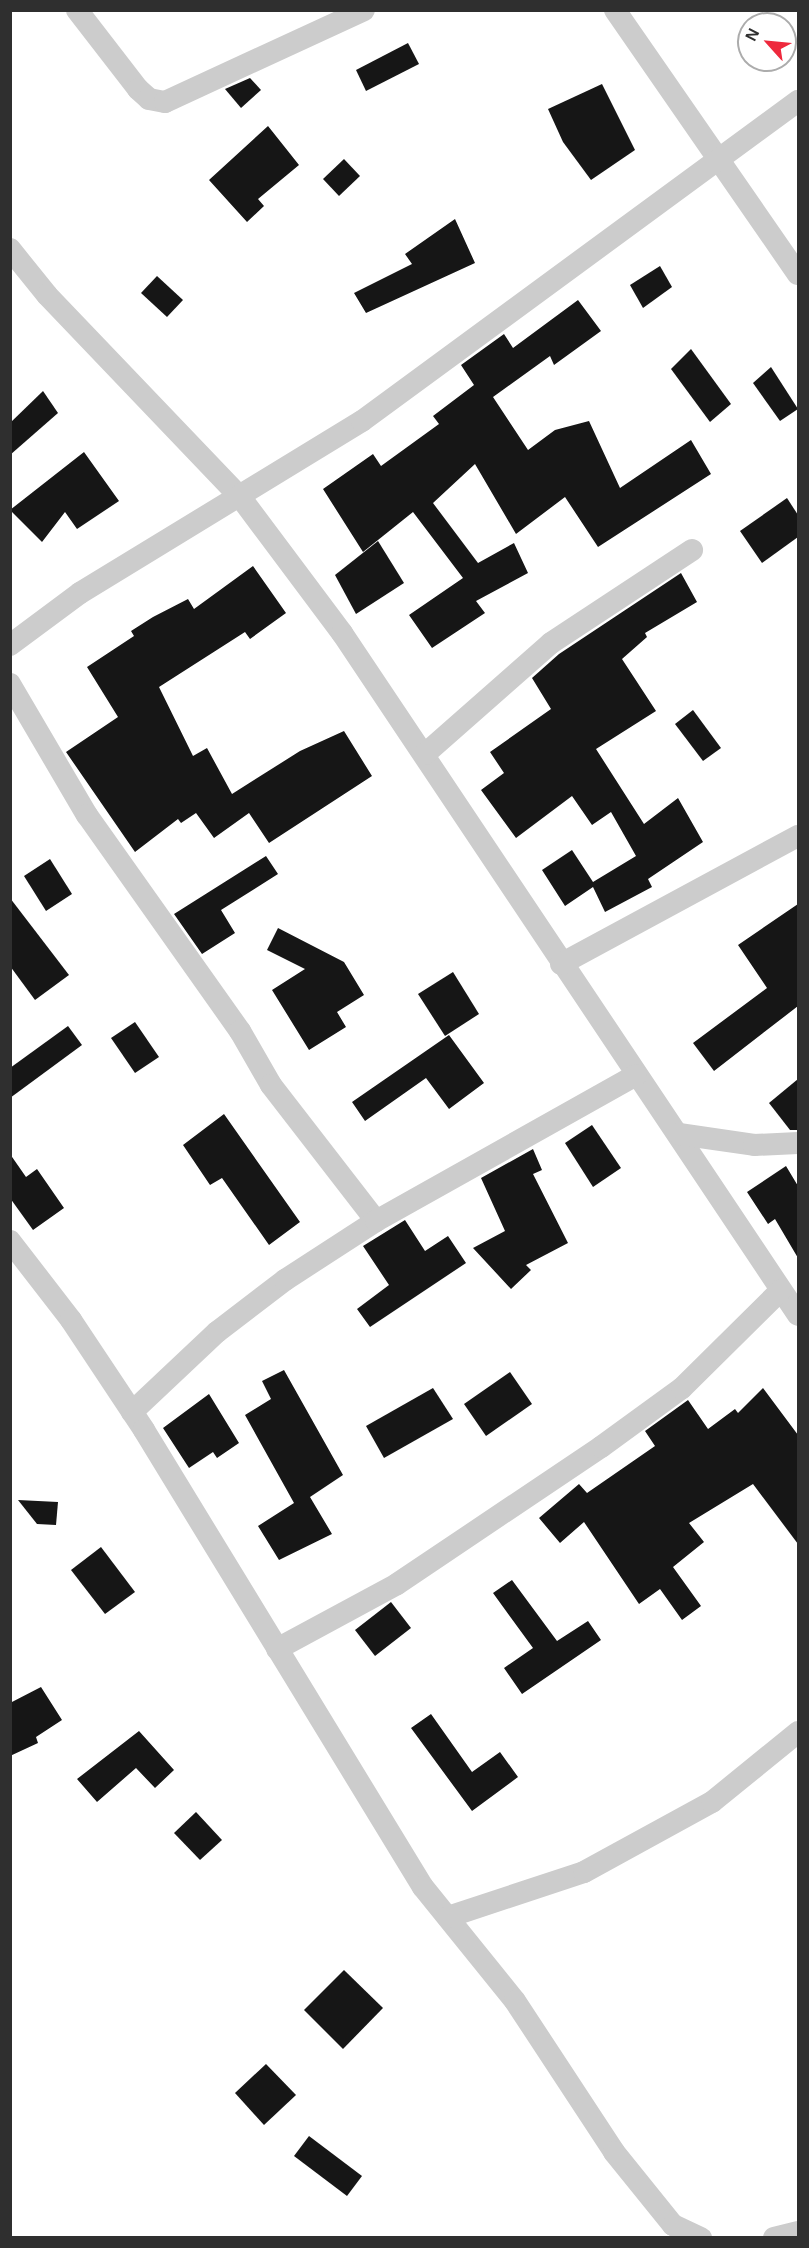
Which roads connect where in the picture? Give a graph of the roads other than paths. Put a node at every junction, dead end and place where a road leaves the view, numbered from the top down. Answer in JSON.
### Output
{"nodes":[{"id":1,"x":77,"y":10,"type":"edge"},
{"id":2,"x":364,"y":10,"type":"edge"},
{"id":3,"x":615,"y":10,"type":"edge"},
{"id":4,"x":798,"y":101,"type":"edge"},
{"id":5,"x":723,"y":161,"type":"junction"},
{"id":6,"x":10,"y":249,"type":"edge"},
{"id":7,"x":798,"y":274,"type":"edge"},
{"id":8,"x":241,"y":498,"type":"junction"},
{"id":9,"x":692,"y":550,"type":"dead end"},
{"id":10,"x":10,"y":645,"type":"edge"},
{"id":11,"x":10,"y":684,"type":"edge"},
{"id":12,"x":425,"y":754,"type":"junction"},
{"id":13,"x":798,"y":836,"type":"edge"},
{"id":14,"x":561,"y":964,"type":"junction"},
{"id":15,"x":636,"y":1076,"type":"junction"},
{"id":16,"x":679,"y":1134,"type":"junction"},
{"id":17,"x":798,"y":1143,"type":"edge"},
{"id":18,"x":376,"y":1221,"type":"junction"},
{"id":19,"x":10,"y":1241,"type":"edge"},
{"id":20,"x":781,"y":1290,"type":"junction"},
{"id":21,"x":798,"y":1316,"type":"edge"},
{"id":22,"x":132,"y":1412,"type":"junction"},
{"id":23,"x":277,"y":1649,"type":"junction"},
{"id":24,"x":798,"y":1732,"type":"edge"},
{"id":25,"x":448,"y":1917,"type":"junction"},
{"id":26,"x":798,"y":2232,"type":"edge"},
{"id":27,"x":701,"y":2238,"type":"edge"},
{"id":28,"x":774,"y":2238,"type":"edge"}],
"edges":[{"from":1,"to":2,"type":"street"},
{"from":3,"to":5,"type":"street"},
{"from":4,"to":5,"type":"street"},
{"from":5,"to":7,"type":"street"},
{"from":5,"to":8,"type":"street"},
{"from":6,"to":8,"type":"street"},
{"from":8,"to":10,"type":"street"},
{"from":8,"to":12,"type":"street"},
{"from":9,"to":12,"type":"street"},
{"from":11,"to":18,"type":"street"},
{"from":12,"to":14,"type":"street"},
{"from":13,"to":14,"type":"street"},
{"from":14,"to":15,"type":"street"},
{"from":15,"to":16,"type":"street"},
{"from":15,"to":18,"type":"street"},
{"from":16,"to":17,"type":"street"},
{"from":16,"to":20,"type":"street"},
{"from":18,"to":22,"type":"street"},
{"from":19,"to":22,"type":"street"},
{"from":20,"to":21,"type":"street"},
{"from":20,"to":23,"type":"street"},
{"from":22,"to":23,"type":"street"},
{"from":23,"to":25,"type":"street"},
{"from":24,"to":25,"type":"street"},
{"from":25,"to":27,"type":"street"},
{"from":26,"to":28,"type":"street"}]}
